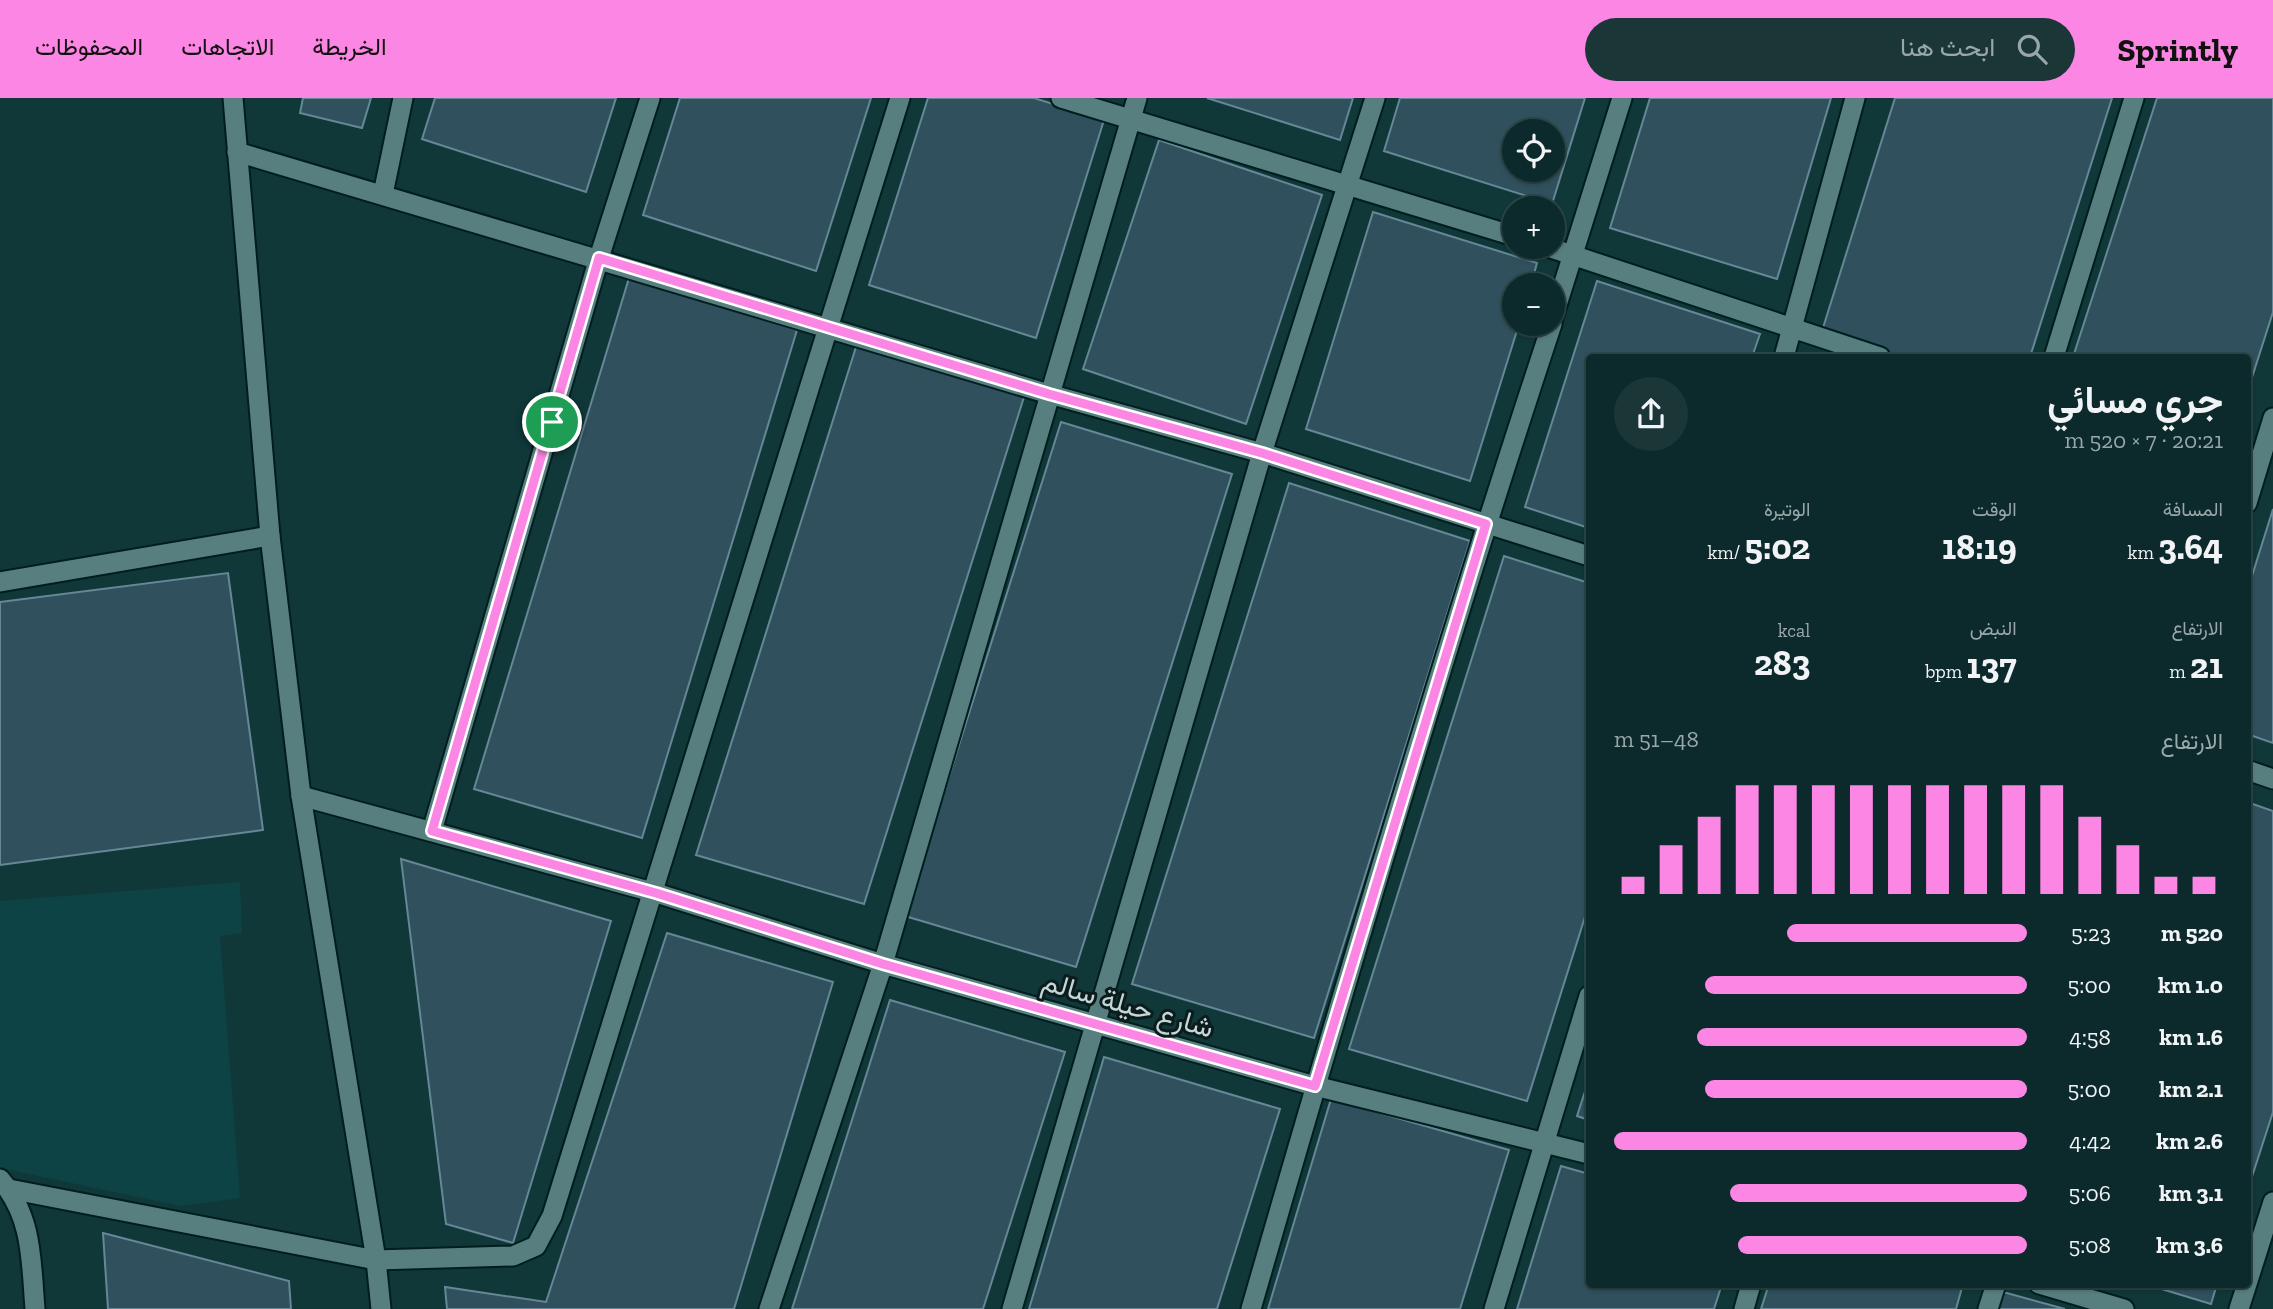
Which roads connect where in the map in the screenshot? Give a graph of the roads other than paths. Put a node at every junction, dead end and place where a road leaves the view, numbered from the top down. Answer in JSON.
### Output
{"nodes":[{"id":1,"x":233,"y":98,"type":"edge"},
{"id":2,"x":404,"y":98,"type":"edge"},
{"id":3,"x":650,"y":98,"type":"edge"},
{"id":4,"x":900,"y":98,"type":"edge"},
{"id":5,"x":1061,"y":98,"type":"edge"},
{"id":6,"x":1137,"y":98,"type":"edge"},
{"id":7,"x":1375,"y":98,"type":"edge"},
{"id":8,"x":1622,"y":98,"type":"edge"},
{"id":9,"x":1855,"y":98,"type":"edge"},
{"id":10,"x":2134,"y":98,"type":"edge"},
{"id":11,"x":1131,"y":118,"type":"junction"},
{"id":12,"x":236,"y":152,"type":"junction"},
{"id":13,"x":1348,"y":186,"type":"junction"},
{"id":14,"x":383,"y":194,"type":"junction"},
{"id":15,"x":1502,"y":232,"type":"edge"},
{"id":16,"x":1565,"y":252,"type":"edge"},
{"id":17,"x":1574,"y":255,"type":"junction"},
{"id":18,"x":599,"y":258,"type":"junction"},
{"id":19,"x":1565,"y":283,"type":"edge"},
{"id":20,"x":827,"y":326,"type":"junction"},
{"id":21,"x":1792,"y":329,"type":"junction"},
{"id":22,"x":1548,"y":336,"type":"edge"},
{"id":23,"x":1785,"y":354,"type":"edge"},
{"id":24,"x":1871,"y":354,"type":"edge"},
{"id":25,"x":2055,"y":354,"type":"edge"},
{"id":26,"x":1049,"y":394,"type":"junction"},
{"id":27,"x":2273,"y":418,"type":"edge"},
{"id":28,"x":1262,"y":453,"type":"junction"},
{"id":29,"x":2258,"y":475,"type":"edge"},
{"id":30,"x":2251,"y":493,"type":"edge"},
{"id":31,"x":1486,"y":524,"type":"junction"},
{"id":32,"x":270,"y":536,"type":"junction"},
{"id":33,"x":1586,"y":555,"type":"edge"},
{"id":34,"x":0,"y":582,"type":"edge"},
{"id":35,"x":2251,"y":772,"type":"edge"},
{"id":36,"x":2273,"y":779,"type":"edge"},
{"id":37,"x":301,"y":796,"type":"junction"},
{"id":38,"x":432,"y":831,"type":"junction"},
{"id":39,"x":656,"y":893,"type":"junction"},
{"id":40,"x":883,"y":964,"type":"junction"},
{"id":41,"x":1586,"y":1006,"type":"edge"},
{"id":42,"x":1094,"y":1024,"type":"junction"},
{"id":43,"x":1315,"y":1086,"type":"junction"},
{"id":44,"x":1544,"y":1141,"type":"junction"},
{"id":45,"x":1586,"y":1153,"type":"edge"},
{"id":46,"x":4,"y":1184,"type":"edge"},
{"id":47,"x":2273,"y":1202,"type":"edge"},
{"id":48,"x":376,"y":1260,"type":"junction"},
{"id":49,"x":2251,"y":1271,"type":"edge"},
{"id":50,"x":1750,"y":1288,"type":"edge"},
{"id":51,"x":1995,"y":1288,"type":"edge"},
{"id":52,"x":2053,"y":1288,"type":"edge"},
{"id":53,"x":2246,"y":1288,"type":"edge"},
{"id":54,"x":35,"y":1309,"type":"edge"},
{"id":55,"x":381,"y":1309,"type":"edge"},
{"id":56,"x":769,"y":1309,"type":"edge"},
{"id":57,"x":1012,"y":1309,"type":"edge"},
{"id":58,"x":1251,"y":1309,"type":"edge"},
{"id":59,"x":1494,"y":1309,"type":"edge"},
{"id":60,"x":1744,"y":1309,"type":"edge"},
{"id":61,"x":1988,"y":1309,"type":"edge"},
{"id":62,"x":2124,"y":1309,"type":"edge"},
{"id":63,"x":2239,"y":1309,"type":"edge"}],
"edges":[{"from":1,"to":12,"type":"street"},
{"from":2,"to":14,"type":"street"},
{"from":3,"to":18,"type":"street"},
{"from":4,"to":20,"type":"street"},
{"from":5,"to":11,"type":"street"},
{"from":6,"to":11,"type":"street"},
{"from":7,"to":13,"type":"street"},
{"from":8,"to":17,"type":"street"},
{"from":9,"to":21,"type":"street"},
{"from":10,"to":25,"type":"street"},
{"from":11,"to":13,"type":"street"},
{"from":11,"to":26,"type":"street"},
{"from":12,"to":14,"type":"street"},
{"from":12,"to":32,"type":"street"},
{"from":13,"to":15,"type":"street"},
{"from":13,"to":28,"type":"street"},
{"from":14,"to":18,"type":"street"},
{"from":16,"to":17,"type":"street"},
{"from":17,"to":19,"type":"street"},
{"from":17,"to":21,"type":"street"},
{"from":18,"to":20,"type":"street"},
{"from":18,"to":38,"type":"street"},
{"from":20,"to":26,"type":"street"},
{"from":20,"to":39,"type":"street"},
{"from":21,"to":23,"type":"street"},
{"from":21,"to":24,"type":"street"},
{"from":22,"to":31,"type":"street"},
{"from":26,"to":28,"type":"street"},
{"from":26,"to":40,"type":"street"},
{"from":27,"to":29,"type":"street"},
{"from":28,"to":31,"type":"street"},
{"from":28,"to":42,"type":"street"},
{"from":29,"to":30,"type":"street"},
{"from":31,"to":33,"type":"street"},
{"from":31,"to":43,"type":"street"},
{"from":32,"to":34,"type":"street"},
{"from":32,"to":37,"type":"street"},
{"from":35,"to":36,"type":"street"},
{"from":37,"to":38,"type":"street","name":"شارع حيلة سالم"},
{"from":37,"to":48,"type":"street"},
{"from":38,"to":39,"type":"street","name":"شارع حيلة سالم"},
{"from":39,"to":40,"type":"street","name":"شارع حيلة سالم"},
{"from":39,"to":48,"type":"street"},
{"from":40,"to":42,"type":"street","name":"شارع حيلة سالم"},
{"from":40,"to":56,"type":"street"},
{"from":41,"to":44,"type":"street"},
{"from":42,"to":43,"type":"street","name":"شارع حيلة سالم"},
{"from":42,"to":57,"type":"street"},
{"from":43,"to":44,"type":"street","name":"شارع حيلة سالم"},
{"from":43,"to":58,"type":"street"},
{"from":44,"to":45,"type":"street","name":"شارع حيلة سالم"},
{"from":44,"to":59,"type":"street"},
{"from":46,"to":48,"type":"street"},
{"from":46,"to":54,"type":"street"},
{"from":47,"to":49,"type":"street"},
{"from":48,"to":55,"type":"street"},
{"from":50,"to":60,"type":"street"},
{"from":51,"to":61,"type":"street"},
{"from":52,"to":62,"type":"street"},
{"from":53,"to":63,"type":"street"}]}
